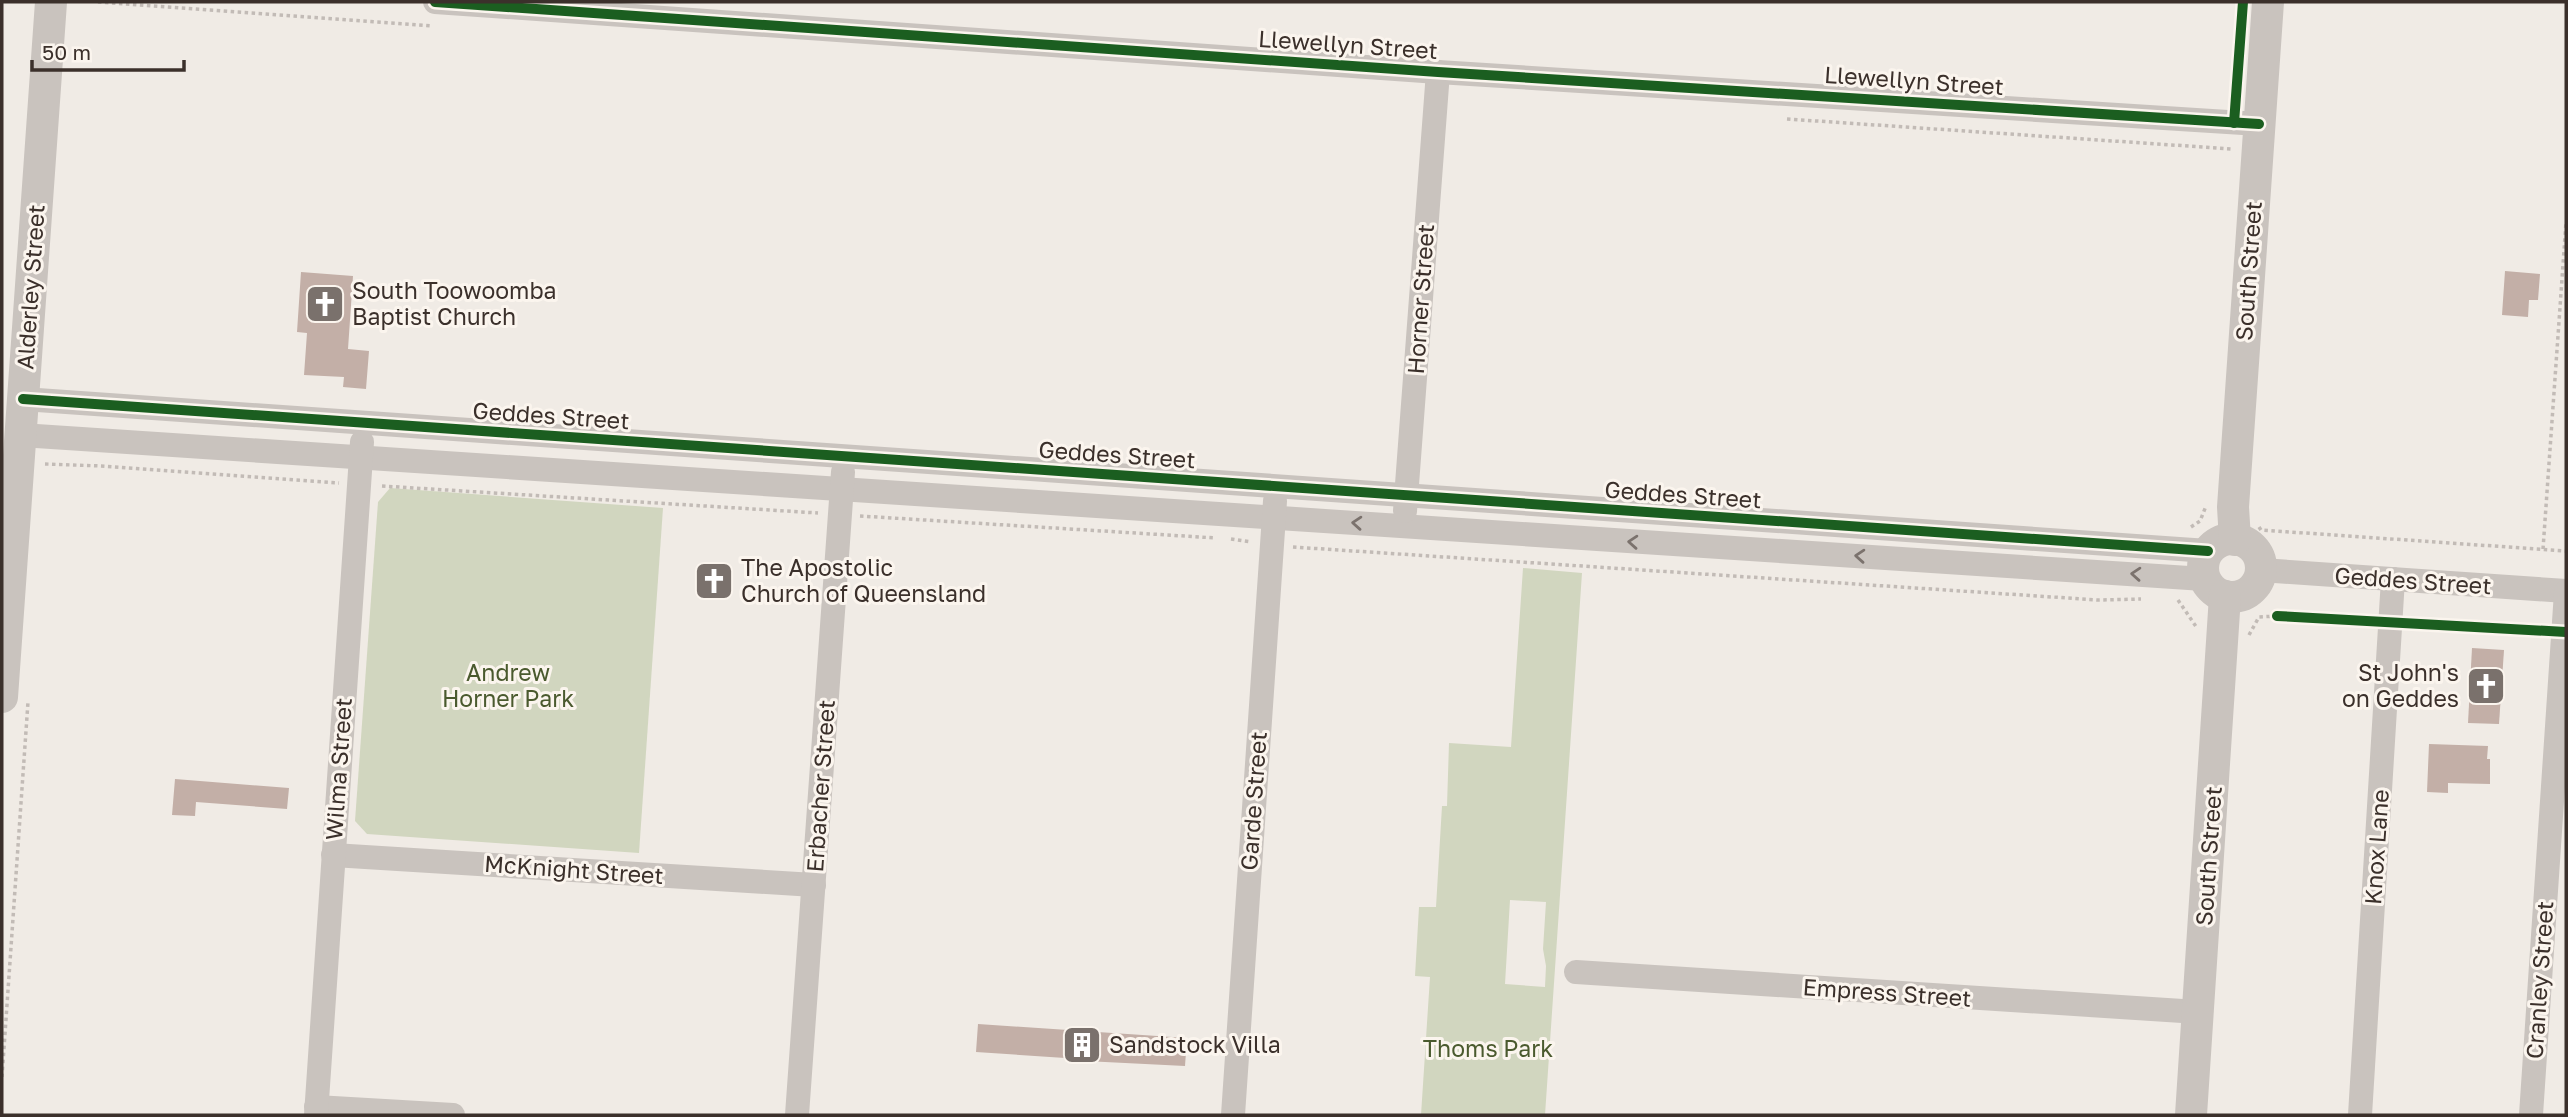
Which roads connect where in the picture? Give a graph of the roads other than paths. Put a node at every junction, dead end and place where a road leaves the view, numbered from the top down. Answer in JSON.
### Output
{"nodes":[{"id":1,"x":51,"y":2,"type":"edge"},
{"id":2,"x":435,"y":2,"type":"edge"},
{"id":3,"x":2268,"y":2,"type":"edge"},
{"id":4,"x":1438,"y":72,"type":"junction"},
{"id":5,"x":2259,"y":124,"type":"junction"},
{"id":6,"x":23,"y":400,"type":"junction"},
{"id":7,"x":363,"y":424,"type":"junction"},
{"id":8,"x":21,"y":435,"type":"junction"},
{"id":9,"x":361,"y":458,"type":"junction"},
{"id":10,"x":844,"y":458,"type":"junction"},
{"id":11,"x":1275,"y":487,"type":"junction"},
{"id":12,"x":842,"y":488,"type":"junction"},
{"id":13,"x":1406,"y":497,"type":"junction"},
{"id":14,"x":1274,"y":517,"type":"junction"},
{"id":15,"x":1403,"y":527,"type":"junction"},
{"id":16,"x":1893,"y":530,"type":"junction"},
{"id":17,"x":1891,"y":558,"type":"junction"},
{"id":18,"x":2226,"y":558,"type":"junction"},
{"id":19,"x":2261,"y":570,"type":"junction"},
{"id":20,"x":2393,"y":579,"type":"junction"},
{"id":21,"x":2566,"y":592,"type":"edge"},
{"id":22,"x":15,"y":698,"type":"edge"},
{"id":23,"x":333,"y":855,"type":"junction"},
{"id":24,"x":814,"y":885,"type":"junction"},
{"id":25,"x":1576,"y":972,"type":"dead end"},
{"id":26,"x":2198,"y":1012,"type":"junction"},
{"id":27,"x":316,"y":1111,"type":"edge"},
{"id":28,"x":453,"y":1115,"type":"edge"},
{"id":29,"x":797,"y":1115,"type":"edge"},
{"id":30,"x":1233,"y":1115,"type":"edge"},
{"id":31,"x":2191,"y":1115,"type":"edge"},
{"id":32,"x":2360,"y":1115,"type":"edge"},
{"id":33,"x":2531,"y":1115,"type":"edge"}],
"edges":[{"from":1,"to":6,"type":"street","name":"Alderley Street"},
{"from":2,"to":4,"type":"street","name":"Llewellyn Street"},
{"from":3,"to":5,"type":"street","name":"South Street"},
{"from":4,"to":5,"type":"street","name":"Llewellyn Street"},
{"from":4,"to":13,"type":"street","name":"Horner Street"},
{"from":5,"to":18,"type":"street","name":"South Street"},
{"from":6,"to":7,"type":"street","name":"Geddes Street"},
{"from":6,"to":8,"type":"street","name":"Alderley Street"},
{"from":7,"to":9,"type":"street","name":"Wilma Street"},
{"from":7,"to":10,"type":"street","name":"Geddes Street"},
{"from":8,"to":9,"type":"street"},
{"from":8,"to":22,"type":"street","name":"Alderley Street"},
{"from":9,"to":12,"type":"street"},
{"from":9,"to":23,"type":"street","name":"Wilma Street"},
{"from":10,"to":11,"type":"street","name":"Geddes Street"},
{"from":10,"to":12,"type":"street","name":"Erbacher Street"},
{"from":11,"to":13,"type":"street","name":"Geddes Street"},
{"from":11,"to":14,"type":"street","name":"Garde Street"},
{"from":12,"to":14,"type":"street"},
{"from":12,"to":24,"type":"street","name":"Erbacher Street"},
{"from":13,"to":15,"type":"street","name":"Horner Street"},
{"from":13,"to":16,"type":"street","name":"Geddes Street"},
{"from":15,"to":14,"type":"street","one_way":true},
{"from":14,"to":30,"type":"street","name":"Garde Street"},
{"from":17,"to":15,"type":"street","one_way":true},
{"from":16,"to":17,"type":"street"},
{"from":16,"to":18,"type":"street","name":"Geddes Street"},
{"from":18,"to":17,"type":"street","one_way":true},
{"from":18,"to":19,"type":"street"},
{"from":18,"to":19,"type":"street"},
{"from":18,"to":26,"type":"street","name":"South Street"},
{"from":19,"to":20,"type":"street","name":"Geddes Street"},
{"from":20,"to":21,"type":"street","name":"Geddes Street"},
{"from":20,"to":32,"type":"street","name":"Knox Lane"},
{"from":21,"to":33,"type":"street","name":"Cranley Street"},
{"from":23,"to":24,"type":"street","name":"McKnight Street"},
{"from":23,"to":27,"type":"street","name":"Wilma Street"},
{"from":24,"to":29,"type":"street","name":"Erbacher Street"},
{"from":25,"to":26,"type":"street","name":"Empress Street"},
{"from":26,"to":31,"type":"street","name":"South Street"},
{"from":27,"to":28,"type":"street"}]}
